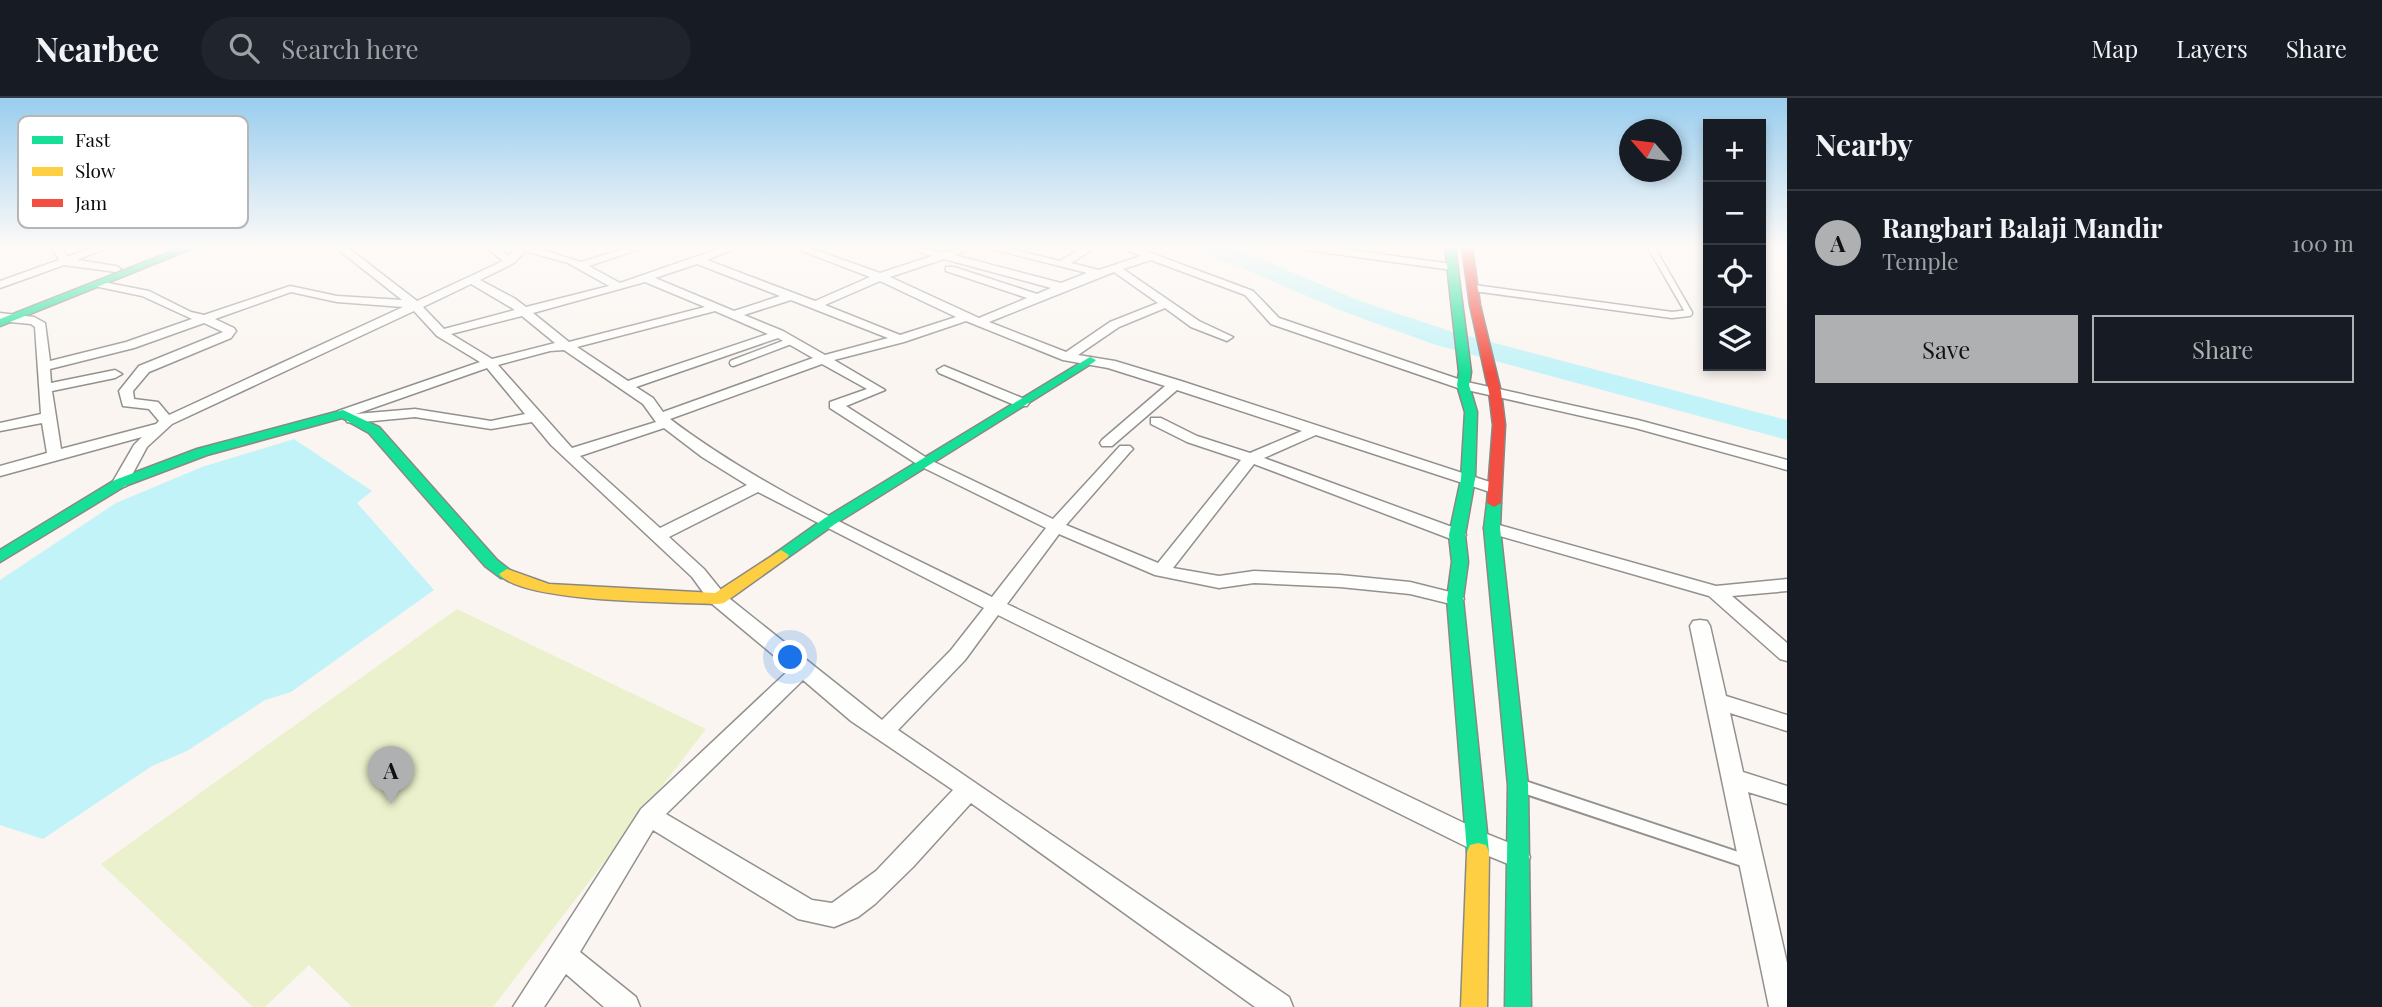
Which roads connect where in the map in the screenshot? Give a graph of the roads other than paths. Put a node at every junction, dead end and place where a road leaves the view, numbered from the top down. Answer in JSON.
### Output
{"nodes":[{"id":1,"x":69,"y":289,"type":"edge"},
{"id":2,"x":83,"y":289,"type":"edge"},
{"id":3,"x":126,"y":289,"type":"edge"},
{"id":4,"x":294,"y":289,"type":"edge"},
{"id":5,"x":297,"y":289,"type":"edge"},
{"id":6,"x":395,"y":289,"type":"edge"},
{"id":7,"x":447,"y":289,"type":"edge"},
{"id":8,"x":490,"y":289,"type":"edge"},
{"id":9,"x":610,"y":289,"type":"edge"},
{"id":10,"x":672,"y":289,"type":"edge"},
{"id":11,"x":769,"y":289,"type":"edge"},
{"id":12,"x":850,"y":289,"type":"edge"},
{"id":13,"x":907,"y":289,"type":"edge"},
{"id":14,"x":1012,"y":289,"type":"edge"},
{"id":15,"x":1057,"y":289,"type":"edge"},
{"id":16,"x":1147,"y":289,"type":"edge"},
{"id":17,"x":1239,"y":289,"type":"edge"},
{"id":18,"x":1454,"y":289,"type":"edge"},
{"id":19,"x":1474,"y":289,"type":"edge"},
{"id":20,"x":1484,"y":289,"type":"edge"},
{"id":21,"x":1675,"y":289,"type":"edge"},
{"id":22,"x":788,"y":297,"type":"junction"},
{"id":23,"x":1038,"y":298,"type":"junction"},
{"id":24,"x":414,"y":304,"type":"junction"},
{"id":25,"x":815,"y":304,"type":"junction"},
{"id":26,"x":1168,"y":304,"type":"junction"},
{"id":27,"x":714,"y":308,"type":"junction"},
{"id":28,"x":523,"y":313,"type":"junction"},
{"id":29,"x":733,"y":316,"type":"junction"},
{"id":30,"x":202,"y":318,"type":"junction"},
{"id":31,"x":2,"y":319,"type":"edge"},
{"id":32,"x":972,"y":319,"type":"junction"},
{"id":33,"x":441,"y":332,"type":"junction"},
{"id":34,"x":1227,"y":337,"type":"dead end"},
{"id":35,"x":785,"y":338,"type":"junction"},
{"id":36,"x":900,"y":339,"type":"junction"},
{"id":37,"x":567,"y":346,"type":"junction"},
{"id":38,"x":1068,"y":357,"type":"junction"},
{"id":39,"x":823,"y":359,"type":"junction"},
{"id":40,"x":1090,"y":360,"type":"junction"},
{"id":41,"x":490,"y":363,"type":"junction"},
{"id":42,"x":733,"y":363,"type":"dead end"},
{"id":43,"x":43,"y":367,"type":"junction"},
{"id":44,"x":944,"y":370,"type":"dead end"},
{"id":45,"x":115,"y":374,"type":"dead end"},
{"id":46,"x":1464,"y":379,"type":"junction"},
{"id":47,"x":1176,"y":384,"type":"junction"},
{"id":48,"x":1493,"y":385,"type":"junction"},
{"id":49,"x":626,"y":386,"type":"junction"},
{"id":50,"x":44,"y":388,"type":"junction"},
{"id":51,"x":1022,"y":403,"type":"junction"},
{"id":52,"x":347,"y":416,"type":"junction"},
{"id":53,"x":50,"y":417,"type":"junction"},
{"id":54,"x":535,"y":417,"type":"junction"},
{"id":55,"x":663,"y":421,"type":"junction"},
{"id":56,"x":1156,"y":421,"type":"dead end"},
{"id":57,"x":162,"y":424,"type":"junction"},
{"id":58,"x":0,"y":427,"type":"edge"},
{"id":59,"x":1316,"y":430,"type":"junction"},
{"id":60,"x":1107,"y":443,"type":"dead end"},
{"id":61,"x":1125,"y":449,"type":"dead end"},
{"id":62,"x":569,"y":454,"type":"junction"},
{"id":63,"x":55,"y":457,"type":"junction"},
{"id":64,"x":1251,"y":458,"type":"junction"},
{"id":65,"x":925,"y":463,"type":"junction"},
{"id":66,"x":1787,"y":465,"type":"edge"},
{"id":67,"x":0,"y":471,"type":"edge"},
{"id":68,"x":1468,"y":479,"type":"junction"},
{"id":69,"x":120,"y":483,"type":"junction"},
{"id":70,"x":759,"y":485,"type":"junction"},
{"id":71,"x":1493,"y":488,"type":"junction"},
{"id":72,"x":830,"y":521,"type":"junction"},
{"id":73,"x":1056,"y":526,"type":"junction"},
{"id":74,"x":1492,"y":528,"type":"junction"},
{"id":75,"x":1457,"y":535,"type":"junction"},
{"id":76,"x":658,"y":536,"type":"junction"},
{"id":77,"x":0,"y":557,"type":"edge"},
{"id":78,"x":1161,"y":571,"type":"junction"},
{"id":79,"x":1787,"y":585,"type":"edge"},
{"id":80,"x":1716,"y":592,"type":"junction"},
{"id":81,"x":718,"y":599,"type":"junction"},
{"id":82,"x":1455,"y":599,"type":"junction"},
{"id":83,"x":996,"y":606,"type":"junction"},
{"id":84,"x":1700,"y":626,"type":"dead end"},
{"id":85,"x":1787,"y":654,"type":"edge"},
{"id":86,"x":801,"y":670,"type":"junction"},
{"id":87,"x":1716,"y":701,"type":"junction"},
{"id":88,"x":1787,"y":723,"type":"edge"},
{"id":89,"x":883,"y":732,"type":"junction"},
{"id":90,"x":1733,"y":778,"type":"junction"},
{"id":91,"x":1518,"y":785,"type":"junction"},
{"id":92,"x":969,"y":789,"type":"junction"},
{"id":93,"x":1787,"y":795,"type":"edge"},
{"id":94,"x":649,"y":816,"type":"junction"},
{"id":95,"x":1478,"y":841,"type":"junction"},
{"id":96,"x":1518,"y":857,"type":"junction"},
{"id":97,"x":1751,"y":863,"type":"junction"},
{"id":98,"x":563,"y":955,"type":"junction"},
{"id":99,"x":1779,"y":958,"type":"edge"},
{"id":100,"x":527,"y":1007,"type":"edge"},
{"id":101,"x":626,"y":1007,"type":"edge"},
{"id":102,"x":1279,"y":1007,"type":"edge"},
{"id":103,"x":1474,"y":1007,"type":"edge"},
{"id":104,"x":1518,"y":1007,"type":"edge"},
{"id":105,"x":1783,"y":1007,"type":"edge"}],
"edges":[{"from":1,"to":31,"type":"street"},
{"from":2,"to":31,"type":"street"},
{"from":3,"to":30,"type":"street"},
{"from":4,"to":30,"type":"street"},
{"from":5,"to":24,"type":"street"},
{"from":6,"to":24,"type":"street"},
{"from":7,"to":24,"type":"street"},
{"from":8,"to":28,"type":"street"},
{"from":9,"to":28,"type":"street"},
{"from":10,"to":27,"type":"street"},
{"from":11,"to":22,"type":"street"},
{"from":12,"to":25,"type":"street"},
{"from":13,"to":32,"type":"street"},
{"from":14,"to":23,"type":"street"},
{"from":15,"to":23,"type":"street"},
{"from":16,"to":26,"type":"street"},
{"from":17,"to":46,"type":"street"},
{"from":18,"to":46,"type":"street"},
{"from":19,"to":48,"type":"street"},
{"from":20,"to":21,"type":"lane"},
{"from":22,"to":25,"type":"street"},
{"from":22,"to":29,"type":"street"},
{"from":23,"to":32,"type":"street"},
{"from":24,"to":33,"type":"street"},
{"from":24,"to":57,"type":"street"},
{"from":25,"to":36,"type":"street"},
{"from":26,"to":34,"type":"street"},
{"from":26,"to":38,"type":"street"},
{"from":27,"to":29,"type":"street"},
{"from":27,"to":37,"type":"street"},
{"from":28,"to":33,"type":"street"},
{"from":28,"to":37,"type":"street"},
{"from":29,"to":35,"type":"street"},
{"from":30,"to":43,"type":"street"},
{"from":30,"to":57,"type":"street"},
{"from":31,"to":43,"type":"street"},
{"from":32,"to":36,"type":"street"},
{"from":32,"to":38,"type":"street"},
{"from":33,"to":41,"type":"street"},
{"from":35,"to":39,"type":"street"},
{"from":35,"to":42,"type":"lane"},
{"from":35,"to":49,"type":"street"},
{"from":36,"to":39,"type":"street"},
{"from":37,"to":41,"type":"street"},
{"from":37,"to":49,"type":"street"},
{"from":38,"to":40,"type":"street"},
{"from":39,"to":55,"type":"street"},
{"from":39,"to":65,"type":"street"},
{"from":40,"to":47,"type":"street"},
{"from":40,"to":51,"type":"street"},
{"from":41,"to":52,"type":"street"},
{"from":41,"to":54,"type":"street"},
{"from":43,"to":50,"type":"street"},
{"from":44,"to":51,"type":"street"},
{"from":45,"to":50,"type":"street"},
{"from":46,"to":48,"type":"street"},
{"from":46,"to":68,"type":"street"},
{"from":47,"to":59,"type":"street"},
{"from":47,"to":60,"type":"street"},
{"from":48,"to":66,"type":"street"},
{"from":48,"to":71,"type":"street"},
{"from":49,"to":55,"type":"street"},
{"from":50,"to":53,"type":"street"},
{"from":51,"to":65,"type":"street"},
{"from":52,"to":54,"type":"street"},
{"from":52,"to":69,"type":"street"},
{"from":52,"to":81,"type":"street"},
{"from":53,"to":58,"type":"street"},
{"from":53,"to":63,"type":"street"},
{"from":54,"to":62,"type":"street"},
{"from":55,"to":62,"type":"street"},
{"from":55,"to":70,"type":"street"},
{"from":56,"to":64,"type":"street"},
{"from":57,"to":63,"type":"street"},
{"from":57,"to":69,"type":"street"},
{"from":59,"to":64,"type":"street"},
{"from":59,"to":68,"type":"street"},
{"from":61,"to":73,"type":"street"},
{"from":62,"to":76,"type":"street"},
{"from":63,"to":67,"type":"street"},
{"from":64,"to":75,"type":"street"},
{"from":64,"to":78,"type":"street"},
{"from":65,"to":72,"type":"street"},
{"from":65,"to":73,"type":"street"},
{"from":68,"to":71,"type":"street"},
{"from":68,"to":75,"type":"street"},
{"from":69,"to":77,"type":"street"},
{"from":70,"to":72,"type":"street"},
{"from":70,"to":76,"type":"street"},
{"from":71,"to":74,"type":"street"},
{"from":72,"to":81,"type":"street"},
{"from":72,"to":83,"type":"street"},
{"from":73,"to":78,"type":"street"},
{"from":73,"to":83,"type":"street"},
{"from":74,"to":80,"type":"street"},
{"from":74,"to":91,"type":"street"},
{"from":75,"to":82,"type":"street"},
{"from":76,"to":81,"type":"street"},
{"from":78,"to":82,"type":"street"},
{"from":79,"to":80,"type":"street"},
{"from":80,"to":85,"type":"street"},
{"from":81,"to":86,"type":"street"},
{"from":82,"to":95,"type":"street"},
{"from":83,"to":89,"type":"street"},
{"from":83,"to":95,"type":"street"},
{"from":84,"to":87,"type":"street"},
{"from":86,"to":89,"type":"street"},
{"from":86,"to":94,"type":"street"},
{"from":87,"to":88,"type":"street"},
{"from":87,"to":90,"type":"street"},
{"from":89,"to":92,"type":"street"},
{"from":90,"to":93,"type":"street"},
{"from":90,"to":97,"type":"street"},
{"from":91,"to":96,"type":"street"},
{"from":91,"to":97,"type":"lane"},
{"from":92,"to":94,"type":"street"},
{"from":92,"to":102,"type":"street"},
{"from":94,"to":98,"type":"street"},
{"from":95,"to":96,"type":"street"},
{"from":95,"to":103,"type":"street"},
{"from":96,"to":104,"type":"street"},
{"from":97,"to":99,"type":"street"},
{"from":98,"to":100,"type":"street"},
{"from":98,"to":101,"type":"street"},
{"from":99,"to":105,"type":"street"}]}
